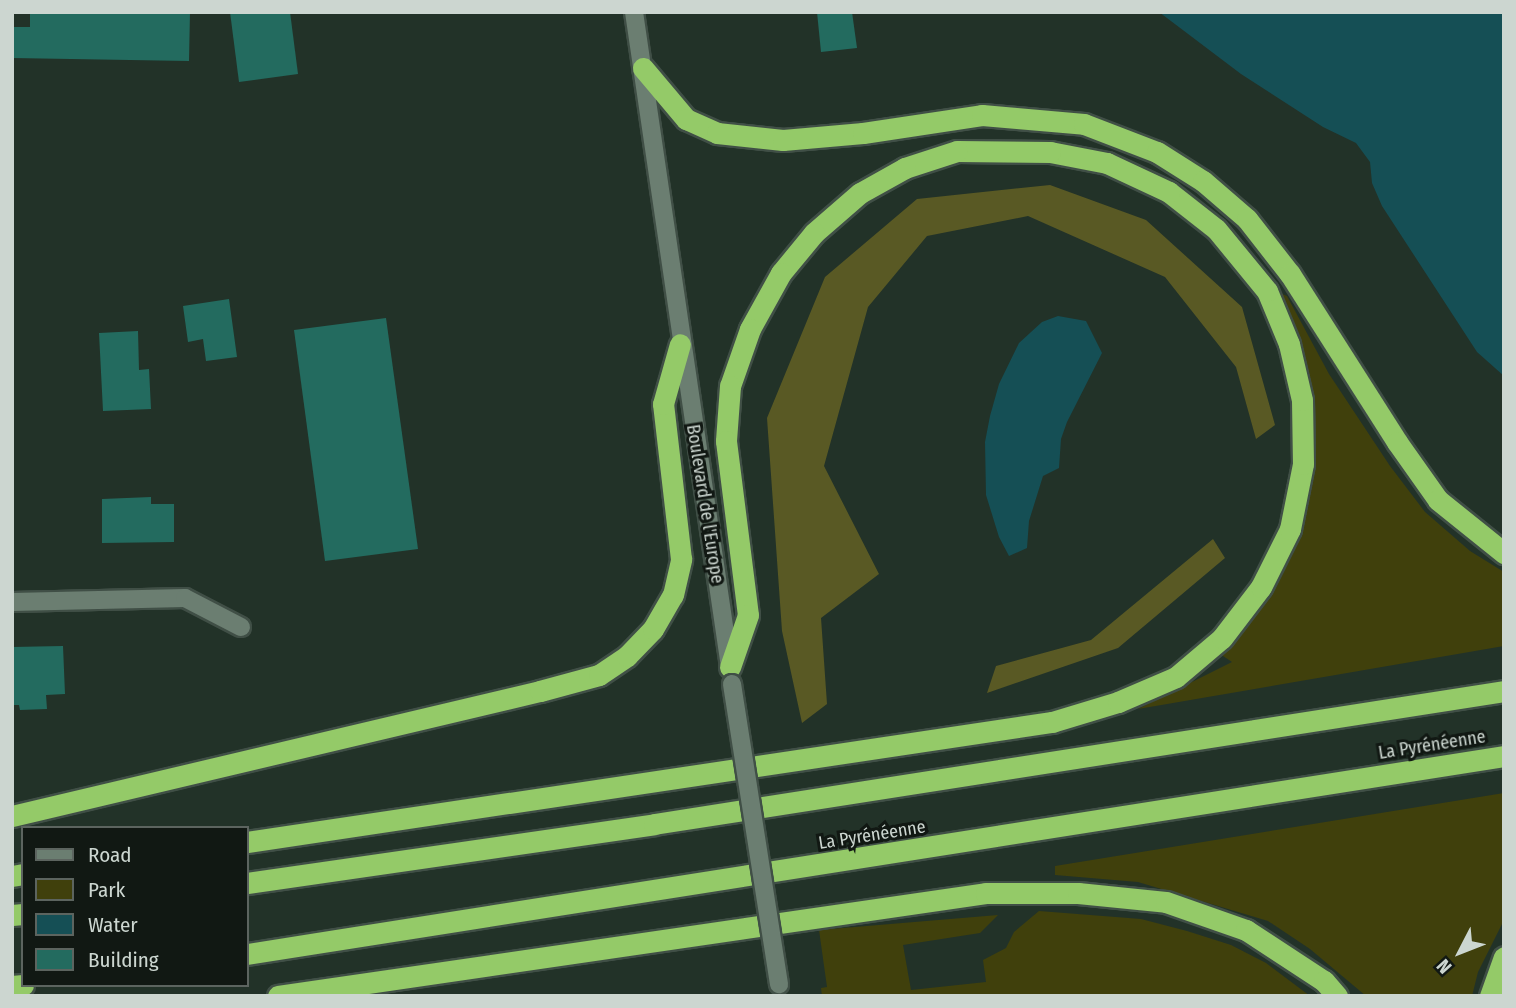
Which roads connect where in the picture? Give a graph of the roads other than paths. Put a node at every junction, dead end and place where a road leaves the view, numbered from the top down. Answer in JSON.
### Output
{"nodes":[{"id":1,"x":634,"y":12,"type":"edge"},
{"id":2,"x":643,"y":68,"type":"junction"},
{"id":3,"x":680,"y":344,"type":"junction"},
{"id":4,"x":1504,"y":552,"type":"edge"},
{"id":5,"x":12,"y":602,"type":"edge"},
{"id":6,"x":241,"y":627,"type":"dead end"},
{"id":7,"x":731,"y":676,"type":"junction"},
{"id":8,"x":1504,"y":691,"type":"edge"},
{"id":9,"x":1504,"y":757,"type":"edge"},
{"id":10,"x":12,"y":816,"type":"edge"},
{"id":11,"x":248,"y":842,"type":"edge"},
{"id":12,"x":248,"y":883,"type":"edge"},
{"id":13,"x":248,"y":954,"type":"edge"},
{"id":14,"x":1504,"y":957,"type":"edge"},
{"id":15,"x":779,"y":990,"type":"edge"},
{"id":16,"x":278,"y":996,"type":"edge"},
{"id":17,"x":1337,"y":996,"type":"edge"},
{"id":18,"x":1490,"y":996,"type":"edge"}],
"edges":[{"from":1,"to":2,"type":"street","name":"Boulevard de l'Europe"},
{"from":2,"to":3,"type":"street","name":"Boulevard de l'Europe"},
{"from":2,"to":4,"type":"highway"},
{"from":3,"to":7,"type":"street","name":"Boulevard de l'Europe"},
{"from":3,"to":10,"type":"highway"},
{"from":5,"to":6,"type":"street"},
{"from":7,"to":11,"type":"highway"},
{"from":7,"to":15,"type":"street","name":"Boulevard de l'Europe","bridge":true},
{"from":8,"to":12,"type":"highway"},
{"from":9,"to":13,"type":"highway","name":"La Pyrénéenne"},
{"from":14,"to":18,"type":"highway"},
{"from":16,"to":17,"type":"highway"}]}
